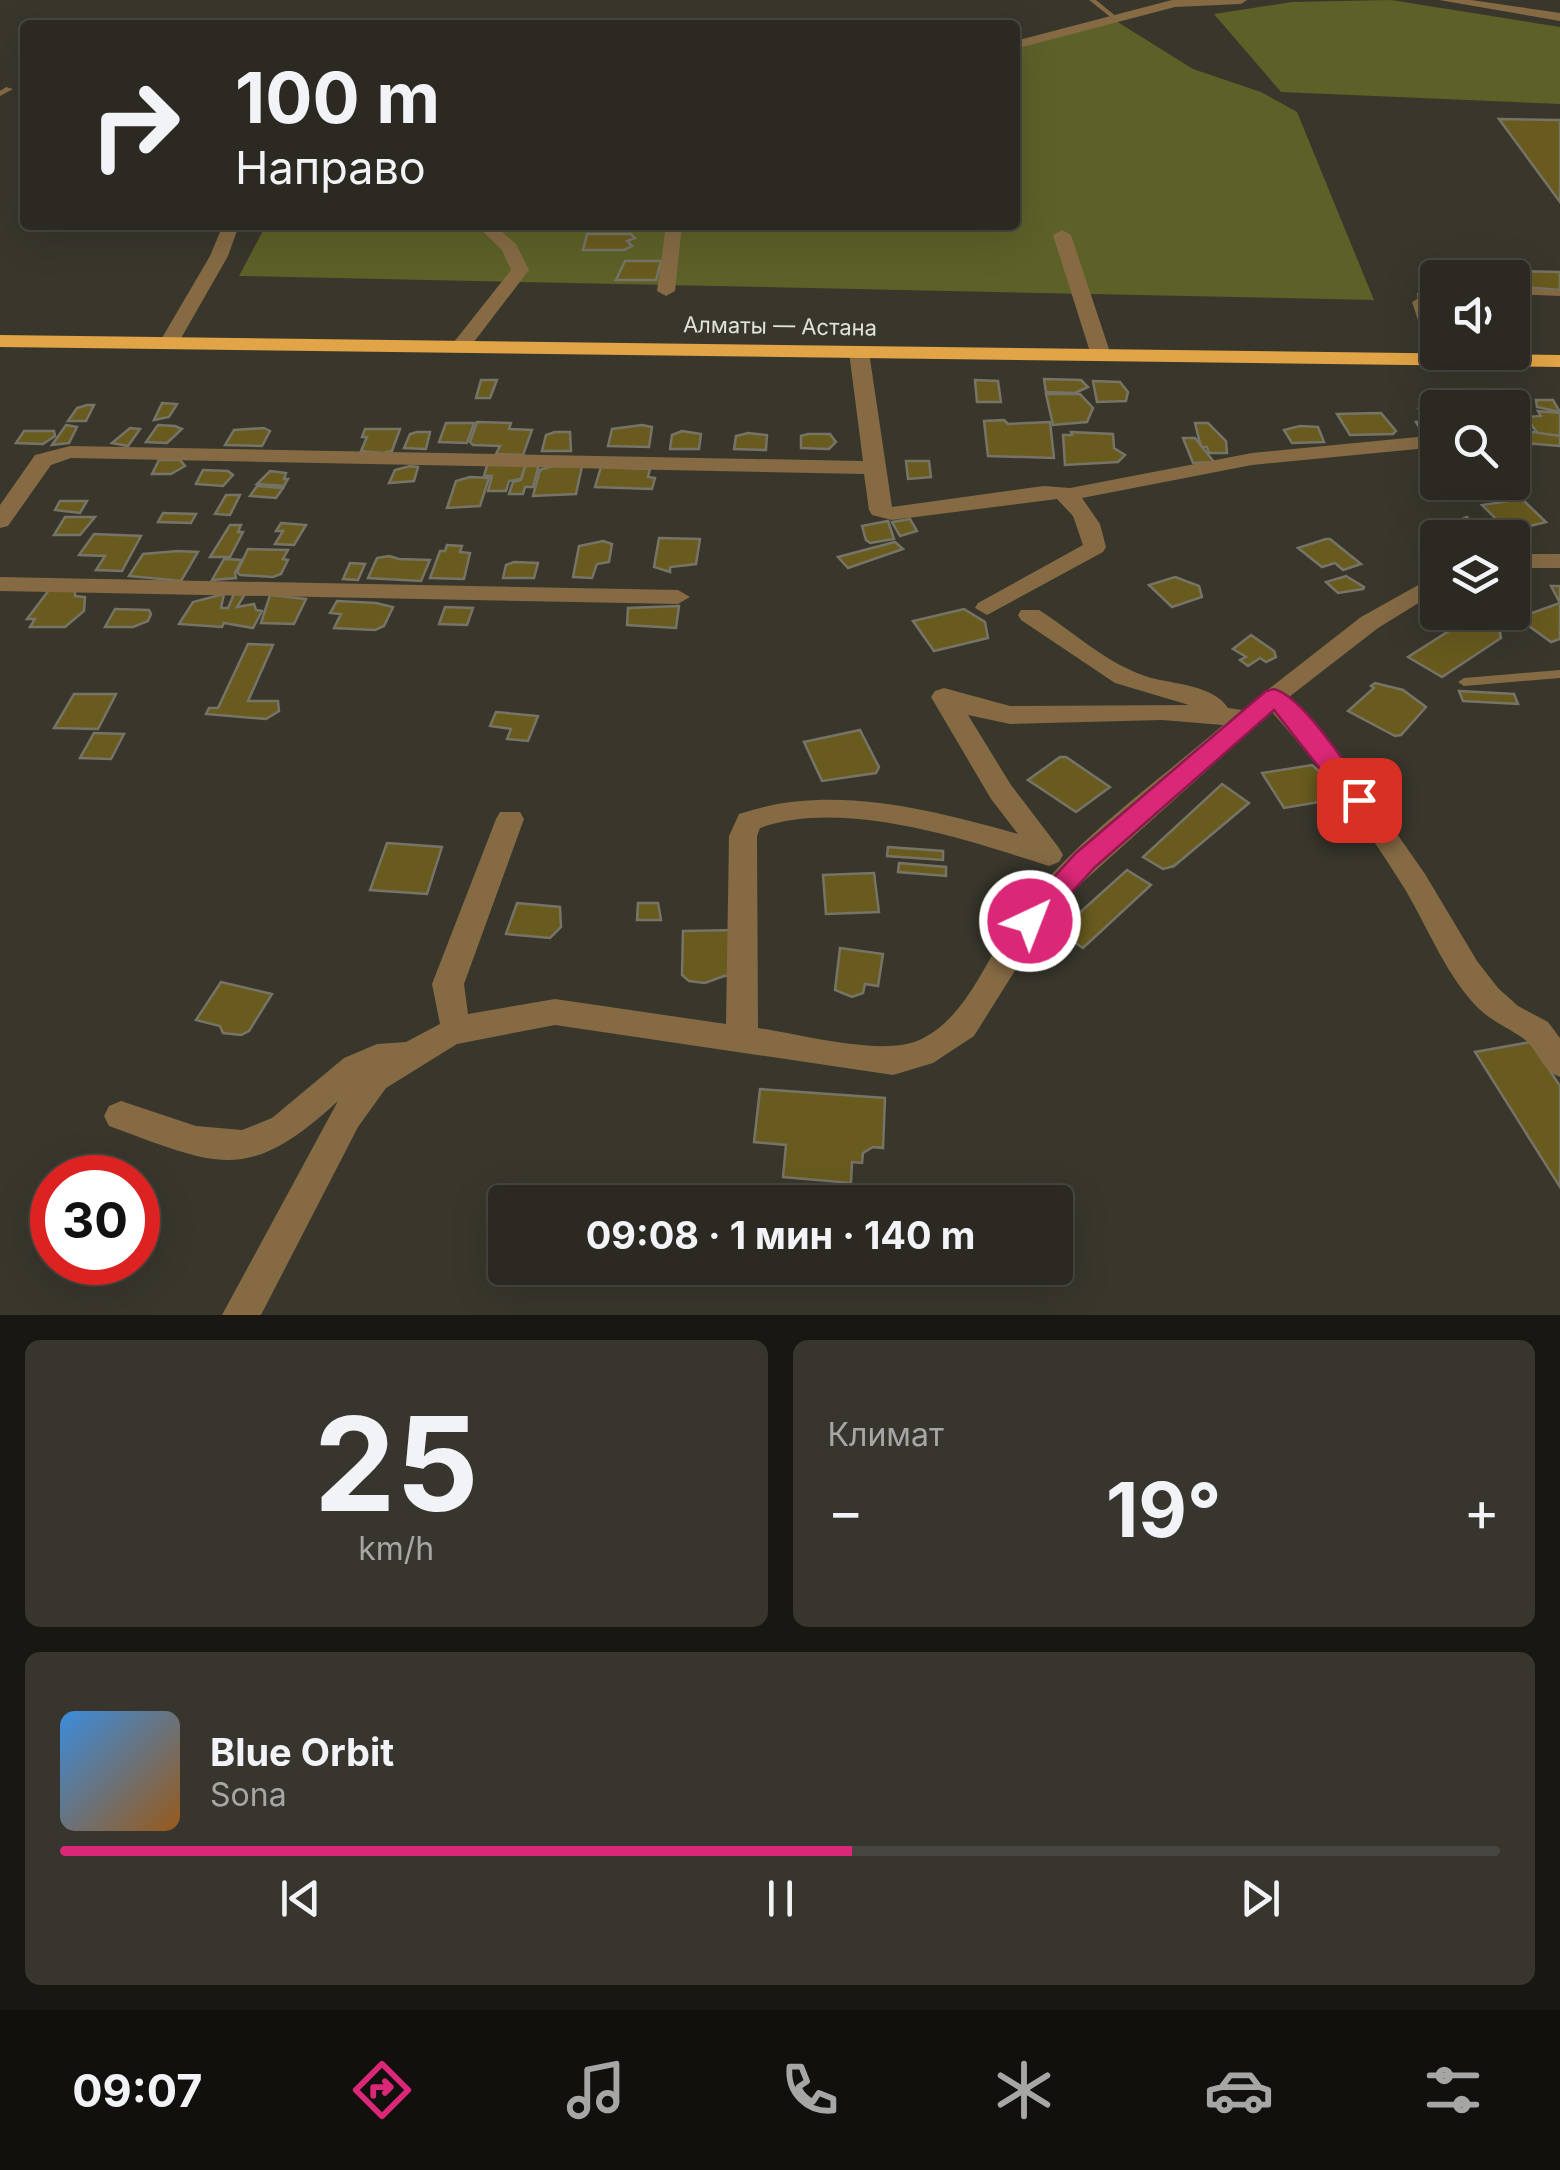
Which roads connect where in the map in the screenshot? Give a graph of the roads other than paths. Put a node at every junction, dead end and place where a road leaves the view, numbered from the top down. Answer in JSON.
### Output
{"nodes":[{"id":1,"x":1092,"y":0,"type":"edge"},
{"id":2,"x":1241,"y":0,"type":"edge"},
{"id":3,"x":1445,"y":0,"type":"edge"},
{"id":4,"x":1178,"y":2,"type":"edge"},
{"id":5,"x":1560,"y":17,"type":"edge"},
{"id":6,"x":1116,"y":18,"type":"junction"},
{"id":7,"x":1020,"y":43,"type":"edge"},
{"id":8,"x":9,"y":89,"type":"dead end"},
{"id":9,"x":0,"y":94,"type":"edge"},
{"id":10,"x":228,"y":230,"type":"edge"},
{"id":11,"x":490,"y":230,"type":"edge"},
{"id":12,"x":673,"y":230,"type":"edge"},
{"id":13,"x":1062,"y":235,"type":"dead end"},
{"id":14,"x":666,"y":291,"type":"dead end"},
{"id":15,"x":1530,"y":291,"type":"edge"},
{"id":16,"x":1560,"y":292,"type":"edge"},
{"id":17,"x":0,"y":341,"type":"edge"},
{"id":18,"x":169,"y":343,"type":"junction"},
{"id":19,"x":460,"y":347,"type":"junction"},
{"id":20,"x":860,"y":352,"type":"junction"},
{"id":21,"x":1420,"y":354,"type":"edge"},
{"id":22,"x":1101,"y":355,"type":"junction"},
{"id":23,"x":1530,"y":359,"type":"edge"},
{"id":24,"x":1560,"y":361,"type":"edge"},
{"id":25,"x":1420,"y":442,"type":"edge"},
{"id":26,"x":874,"y":468,"type":"junction"},
{"id":27,"x":1068,"y":495,"type":"junction"},
{"id":28,"x":0,"y":521,"type":"edge"},
{"id":29,"x":1530,"y":562,"type":"edge"},
{"id":30,"x":1560,"y":562,"type":"edge"},
{"id":31,"x":0,"y":584,"type":"edge"},
{"id":32,"x":1420,"y":592,"type":"edge"},
{"id":33,"x":678,"y":597,"type":"dead end"},
{"id":34,"x":986,"y":608,"type":"dead end"},
{"id":35,"x":1030,"y":616,"type":"dead end"},
{"id":36,"x":1560,"y":674,"type":"edge"},
{"id":37,"x":1464,"y":682,"type":"dead end"},
{"id":38,"x":1274,"y":697,"type":"junction"},
{"id":39,"x":1235,"y":716,"type":"junction"},
{"id":40,"x":510,"y":819,"type":"dead end"},
{"id":41,"x":1059,"y":866,"type":"junction"},
{"id":42,"x":458,"y":1031,"type":"junction"},
{"id":43,"x":742,"y":1038,"type":"junction"},
{"id":44,"x":411,"y":1054,"type":"junction"},
{"id":45,"x":1560,"y":1063,"type":"edge"},
{"id":46,"x":121,"y":1116,"type":"dead end"},
{"id":47,"x":242,"y":1315,"type":"edge"}],
"edges":[{"from":1,"to":6,"type":"lane"},
{"from":2,"to":4,"type":"street"},
{"from":3,"to":5,"type":"street"},
{"from":4,"to":6,"type":"street"},
{"from":6,"to":7,"type":"street"},
{"from":8,"to":9,"type":"lane"},
{"from":10,"to":18,"type":"street"},
{"from":11,"to":19,"type":"street"},
{"from":12,"to":14,"type":"street"},
{"from":13,"to":22,"type":"street"},
{"from":15,"to":16,"type":"lane"},
{"from":17,"to":18,"type":"highway","name":"Алматы — Астана"},
{"from":18,"to":19,"type":"highway","name":"Алматы — Астана"},
{"from":19,"to":20,"type":"highway","name":"Алматы — Астана"},
{"from":20,"to":22,"type":"highway","name":"Алматы — Астана"},
{"from":20,"to":26,"type":"street"},
{"from":21,"to":22,"type":"highway","name":"Алматы — Астана"},
{"from":23,"to":24,"type":"highway","name":"Алматы — Астана"},
{"from":25,"to":27,"type":"street"},
{"from":26,"to":27,"type":"street"},
{"from":26,"to":28,"type":"street"},
{"from":27,"to":34,"type":"street"},
{"from":29,"to":30,"type":"street"},
{"from":31,"to":33,"type":"street"},
{"from":32,"to":38,"type":"street"},
{"from":35,"to":39,"type":"street"},
{"from":36,"to":37,"type":"lane"},
{"from":38,"to":39,"type":"street"},
{"from":38,"to":45,"type":"street"},
{"from":39,"to":41,"type":"street"},
{"from":39,"to":41,"type":"street"},
{"from":40,"to":42,"type":"street"},
{"from":41,"to":43,"type":"street"},
{"from":41,"to":43,"type":"street"},
{"from":42,"to":43,"type":"street"},
{"from":42,"to":44,"type":"street"},
{"from":44,"to":46,"type":"street"},
{"from":44,"to":47,"type":"street"}]}
